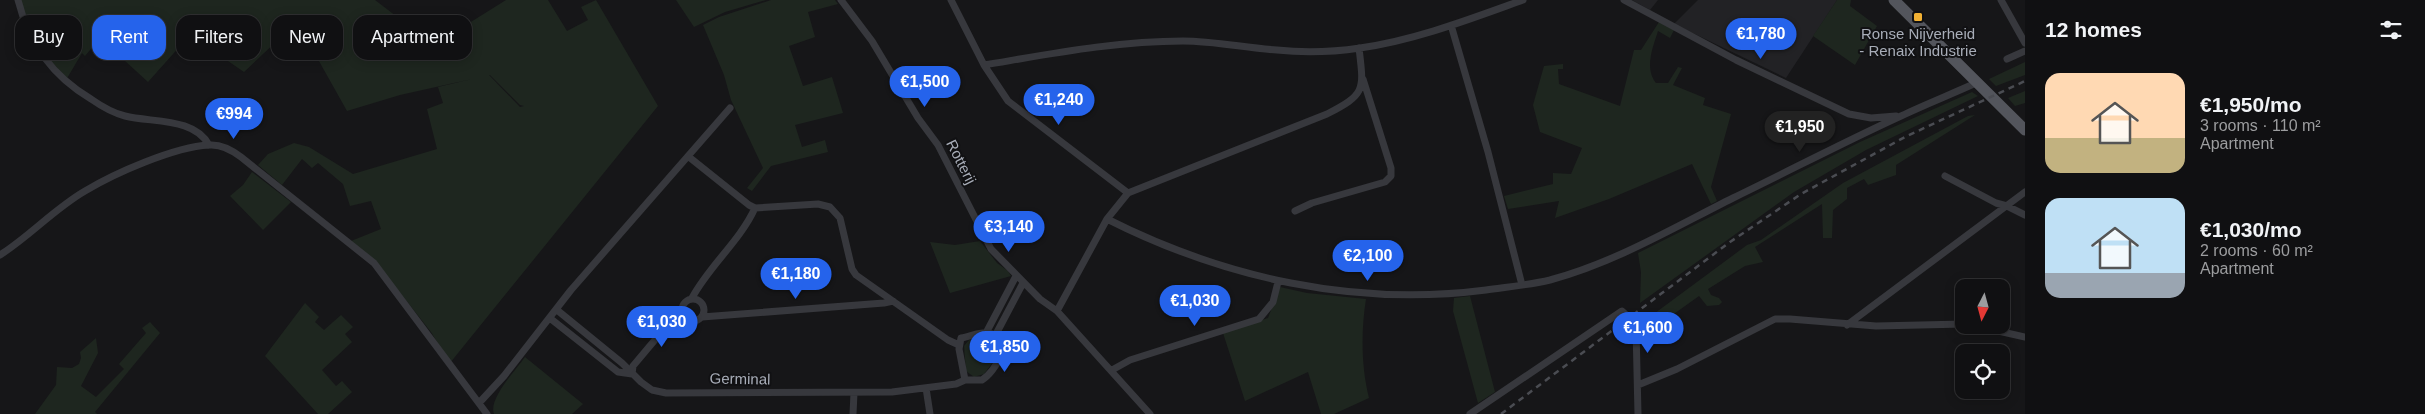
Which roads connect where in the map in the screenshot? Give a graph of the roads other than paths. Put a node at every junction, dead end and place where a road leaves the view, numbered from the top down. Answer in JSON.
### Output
{"nodes":[{"id":1,"x":18,"y":0,"type":"edge"},
{"id":2,"x":841,"y":0,"type":"edge"},
{"id":3,"x":951,"y":0,"type":"edge"},
{"id":4,"x":1523,"y":0,"type":"edge"},
{"id":5,"x":1624,"y":0,"type":"edge"},
{"id":6,"x":2001,"y":0,"type":"edge"},
{"id":7,"x":1897,"y":1,"type":"edge"},
{"id":8,"x":1451,"y":25,"type":"junction"},
{"id":9,"x":2025,"y":43,"type":"edge"},
{"id":10,"x":1358,"y":48,"type":"junction"},
{"id":11,"x":2025,"y":51,"type":"edge"},
{"id":12,"x":2007,"y":59,"type":"dead end"},
{"id":13,"x":984,"y":64,"type":"junction"},
{"id":14,"x":1363,"y":79,"type":"junction"},
{"id":15,"x":1978,"y":82,"type":"junction"},
{"id":16,"x":730,"y":108,"type":"dead end"},
{"id":17,"x":1902,"y":116,"type":"junction"},
{"id":18,"x":2025,"y":130,"type":"edge"},
{"id":19,"x":209,"y":145,"type":"junction"},
{"id":20,"x":689,"y":157,"type":"junction"},
{"id":21,"x":1945,"y":176,"type":"dead end"},
{"id":22,"x":2025,"y":192,"type":"edge"},
{"id":23,"x":1128,"y":193,"type":"junction"},
{"id":24,"x":2007,"y":206,"type":"junction"},
{"id":25,"x":755,"y":208,"type":"junction"},
{"id":26,"x":1295,"y":211,"type":"dead end"},
{"id":27,"x":2025,"y":215,"type":"edge"},
{"id":28,"x":1107,"y":219,"type":"junction"},
{"id":29,"x":0,"y":256,"type":"edge"},
{"id":30,"x":1016,"y":276,"type":"junction"},
{"id":31,"x":1278,"y":282,"type":"junction"},
{"id":32,"x":1023,"y":283,"type":"junction"},
{"id":33,"x":1522,"y":285,"type":"junction"},
{"id":34,"x":692,"y":298,"type":"junction"},
{"id":35,"x":893,"y":301,"type":"junction"},
{"id":36,"x":557,"y":310,"type":"junction"},
{"id":37,"x":1057,"y":311,"type":"junction"},
{"id":38,"x":684,"y":317,"type":"junction"},
{"id":39,"x":702,"y":317,"type":"junction"},
{"id":40,"x":551,"y":318,"type":"junction"},
{"id":41,"x":1955,"y":324,"type":"edge"},
{"id":42,"x":1847,"y":325,"type":"junction"},
{"id":43,"x":986,"y":333,"type":"junction"},
{"id":44,"x":2010,"y":334,"type":"edge"},
{"id":45,"x":995,"y":336,"type":"junction"},
{"id":46,"x":2025,"y":337,"type":"edge"},
{"id":47,"x":959,"y":345,"type":"junction"},
{"id":48,"x":1112,"y":370,"type":"junction"},
{"id":49,"x":632,"y":374,"type":"junction"},
{"id":50,"x":965,"y":380,"type":"junction"},
{"id":51,"x":1638,"y":385,"type":"junction"},
{"id":52,"x":926,"y":388,"type":"junction"},
{"id":53,"x":854,"y":393,"type":"junction"},
{"id":54,"x":479,"y":403,"type":"junction"},
{"id":55,"x":488,"y":414,"type":"edge"},
{"id":56,"x":853,"y":414,"type":"edge"},
{"id":57,"x":930,"y":414,"type":"edge"},
{"id":58,"x":1150,"y":414,"type":"edge"},
{"id":59,"x":1470,"y":414,"type":"edge"},
{"id":60,"x":1638,"y":414,"type":"edge"}],
"edges":[{"from":1,"to":19,"type":"street"},
{"from":2,"to":30,"type":"street","name":"Rotterij"},
{"from":3,"to":13,"type":"street"},
{"from":4,"to":8,"type":"street"},
{"from":5,"to":17,"type":"street"},
{"from":6,"to":9,"type":"street"},
{"from":7,"to":15,"type":"main road"},
{"from":8,"to":10,"type":"street"},
{"from":8,"to":33,"type":"street"},
{"from":10,"to":13,"type":"street"},
{"from":10,"to":14,"type":"street"},
{"from":11,"to":12,"type":"street"},
{"from":13,"to":23,"type":"street"},
{"from":14,"to":23,"type":"street"},
{"from":14,"to":26,"type":"street"},
{"from":15,"to":17,"type":"street"},
{"from":15,"to":18,"type":"main road"},
{"from":16,"to":20,"type":"street"},
{"from":17,"to":33,"type":"street"},
{"from":19,"to":29,"type":"street"},
{"from":19,"to":54,"type":"street"},
{"from":20,"to":25,"type":"street"},
{"from":20,"to":36,"type":"street"},
{"from":21,"to":24,"type":"street"},
{"from":22,"to":24,"type":"street"},
{"from":23,"to":28,"type":"street"},
{"from":24,"to":27,"type":"street"},
{"from":24,"to":42,"type":"street"},
{"from":25,"to":34,"type":"street"},
{"from":25,"to":35,"type":"street"},
{"from":28,"to":31,"type":"street"},
{"from":28,"to":37,"type":"street"},
{"from":30,"to":32,"type":"street","name":"Rotterij"},
{"from":30,"to":43,"type":"street"},
{"from":31,"to":33,"type":"street"},
{"from":31,"to":48,"type":"street"},
{"from":32,"to":37,"type":"street","name":"Rotterij"},
{"from":32,"to":45,"type":"street"},
{"from":34,"to":38,"type":"street"},
{"from":34,"to":39,"type":"street"},
{"from":35,"to":39,"type":"street"},
{"from":35,"to":47,"type":"street"},
{"from":36,"to":40,"type":"street"},
{"from":36,"to":49,"type":"street","name":"Germinal"},
{"from":37,"to":48,"type":"street","name":"Rotterij"},
{"from":38,"to":39,"type":"street"},
{"from":38,"to":49,"type":"street"},
{"from":40,"to":49,"type":"street","name":"Germinal"},
{"from":40,"to":54,"type":"street"},
{"from":41,"to":42,"type":"street"},
{"from":42,"to":51,"type":"street"},
{"from":43,"to":45,"type":"street"},
{"from":43,"to":47,"type":"street"},
{"from":44,"to":46,"type":"street"},
{"from":45,"to":50,"type":"street","name":"Germinal"},
{"from":47,"to":50,"type":"street"},
{"from":48,"to":58,"type":"street","name":"Rotterij"},
{"from":49,"to":53,"type":"street","name":"Germinal"},
{"from":50,"to":52,"type":"street","name":"Germinal"},
{"from":51,"to":59,"type":"street"},
{"from":51,"to":60,"type":"street"},
{"from":52,"to":53,"type":"street","name":"Germinal"},
{"from":52,"to":57,"type":"street"},
{"from":53,"to":56,"type":"street"},
{"from":54,"to":55,"type":"street"}]}
